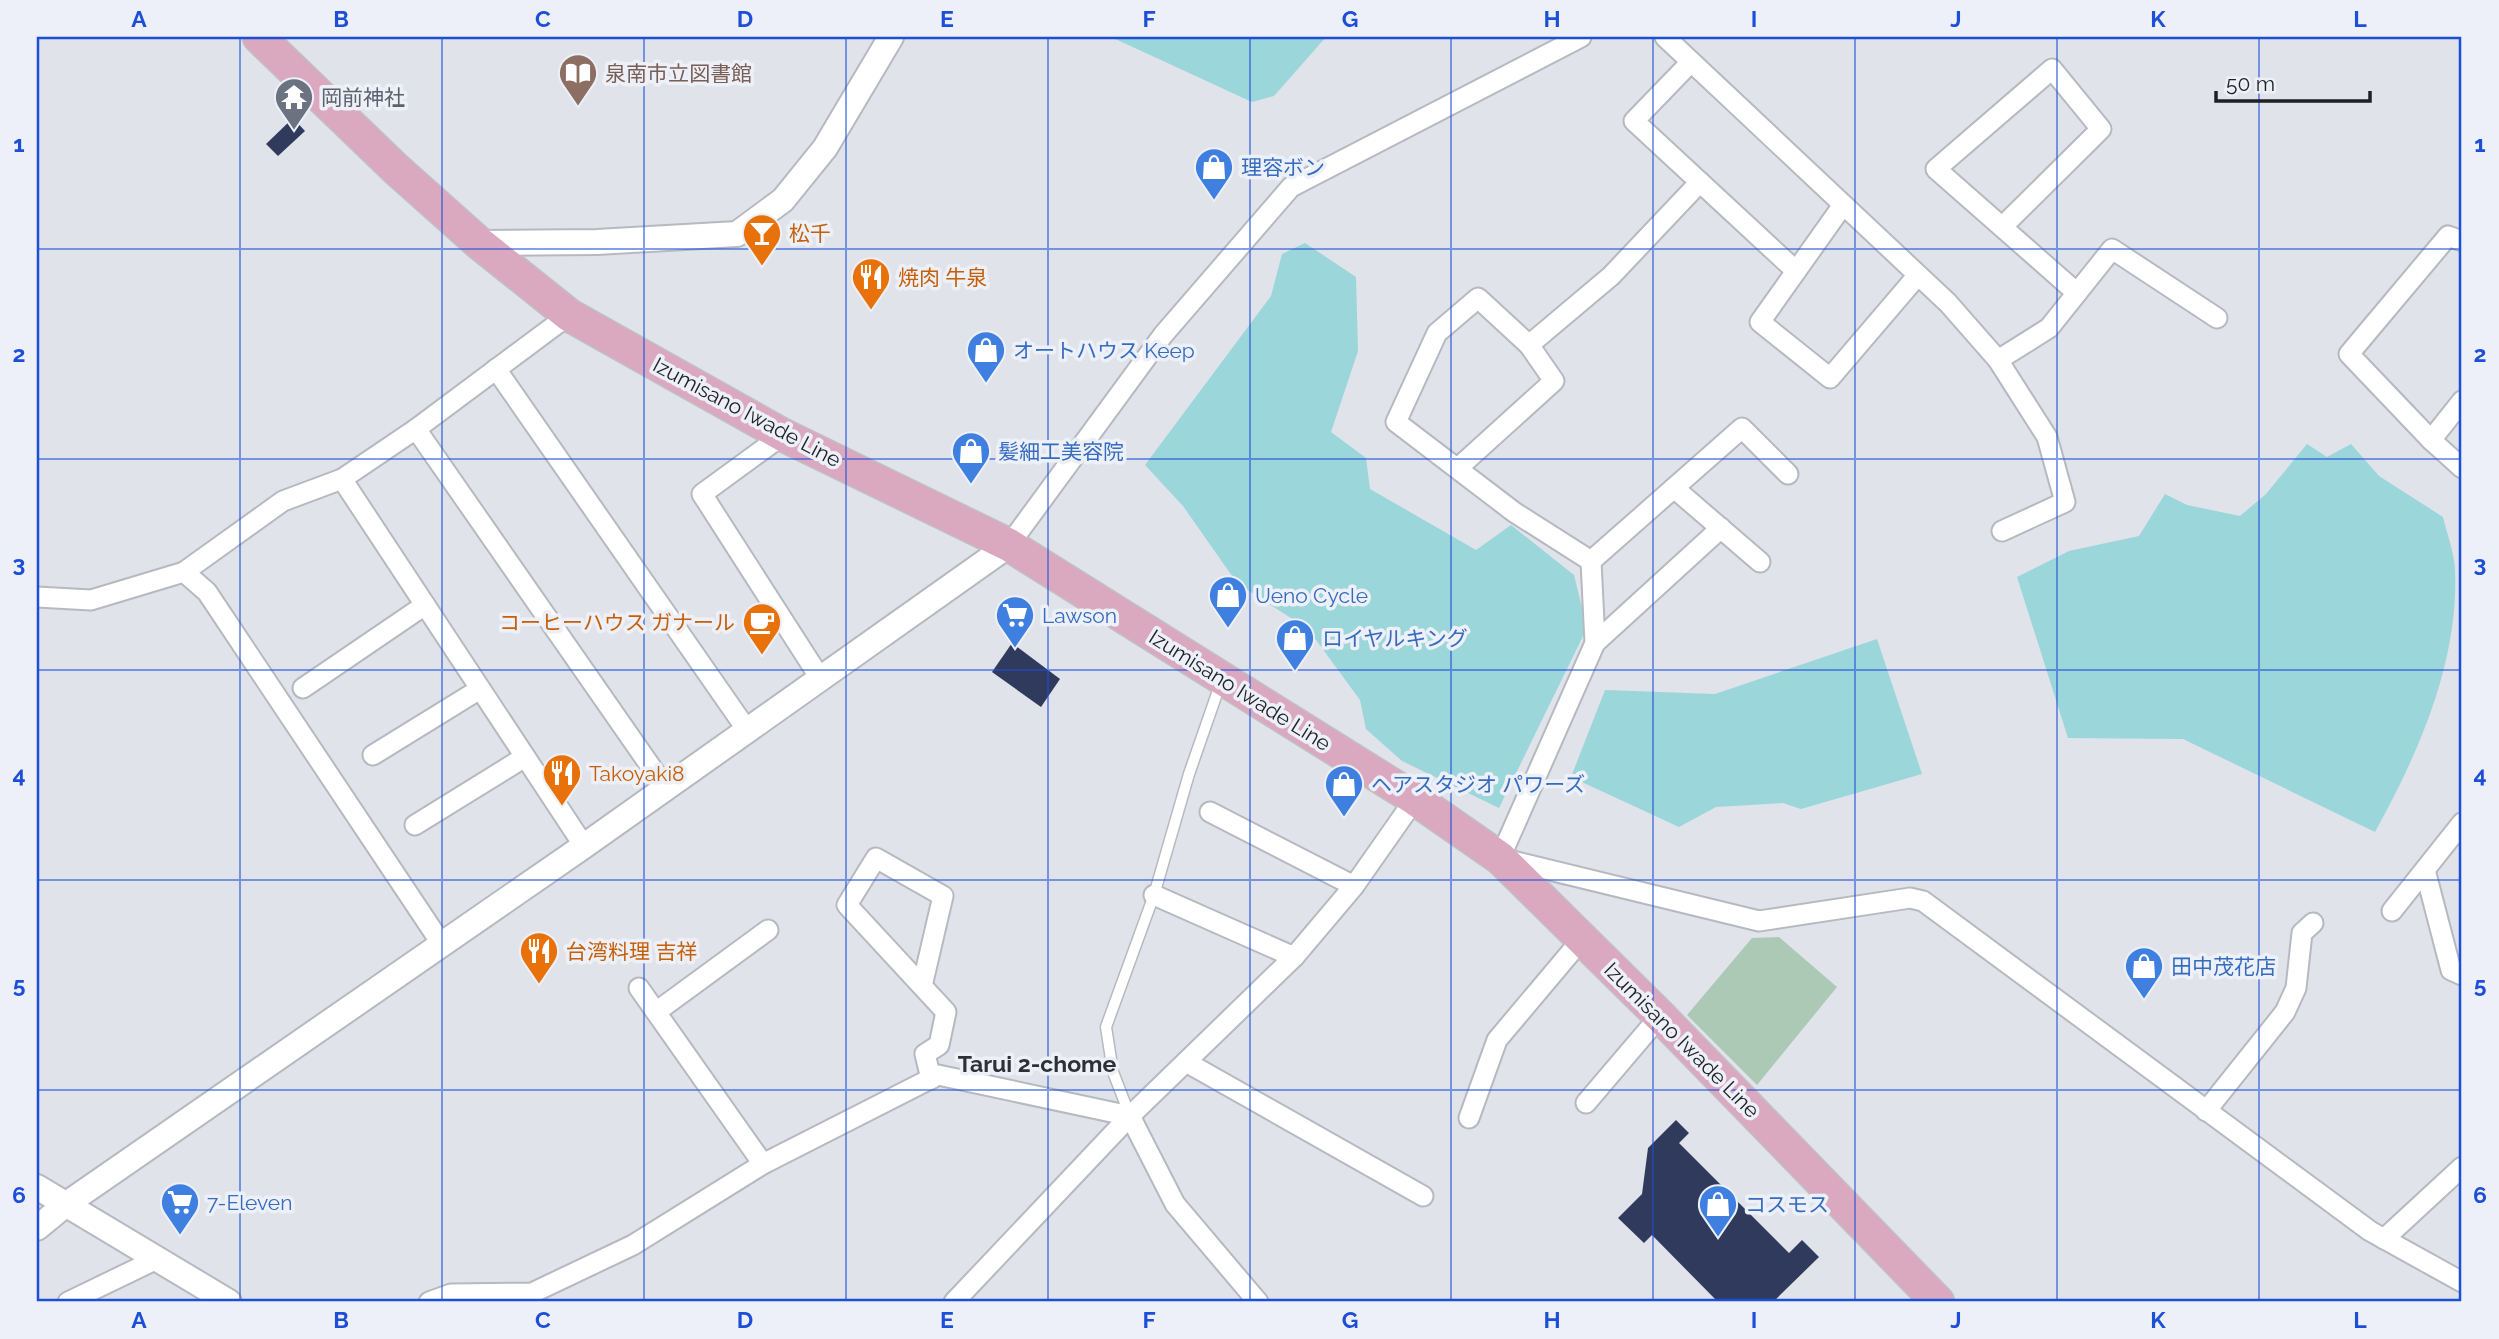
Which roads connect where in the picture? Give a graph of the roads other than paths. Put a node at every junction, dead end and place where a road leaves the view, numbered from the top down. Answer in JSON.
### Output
{"nodes":[{"id":1,"x":260,"y":37,"type":"edge"},
{"id":2,"x":891,"y":37,"type":"edge"},
{"id":3,"x":1665,"y":37,"type":"edge"},
{"id":4,"x":1568,"y":39,"type":"edge"},
{"id":5,"x":1691,"y":62,"type":"junction"},
{"id":6,"x":1700,"y":182,"type":"junction"},
{"id":7,"x":1843,"y":205,"type":"junction"},
{"id":8,"x":2002,"y":227,"type":"junction"},
{"id":9,"x":2462,"y":242,"type":"edge"},
{"id":10,"x":479,"y":243,"type":"junction"},
{"id":11,"x":1796,"y":271,"type":"junction"},
{"id":12,"x":1918,"y":275,"type":"junction"},
{"id":13,"x":2077,"y":293,"type":"junction"},
{"id":14,"x":569,"y":315,"type":"junction"},
{"id":15,"x":2217,"y":318,"type":"dead end"},
{"id":16,"x":1530,"y":345,"type":"junction"},
{"id":17,"x":1998,"y":360,"type":"junction"},
{"id":18,"x":496,"y":369,"type":"junction"},
{"id":19,"x":2462,"y":401,"type":"edge"},
{"id":20,"x":416,"y":429,"type":"junction"},
{"id":21,"x":783,"y":435,"type":"junction"},
{"id":22,"x":2431,"y":440,"type":"junction"},
{"id":23,"x":1459,"y":467,"type":"junction"},
{"id":24,"x":2462,"y":468,"type":"edge"},
{"id":25,"x":1788,"y":474,"type":"dead end"},
{"id":26,"x":342,"y":480,"type":"junction"},
{"id":27,"x":1674,"y":488,"type":"junction"},
{"id":28,"x":1721,"y":528,"type":"junction"},
{"id":29,"x":2002,"y":531,"type":"dead end"},
{"id":30,"x":1009,"y":545,"type":"junction"},
{"id":31,"x":1591,"y":561,"type":"junction"},
{"id":32,"x":1760,"y":562,"type":"dead end"},
{"id":33,"x":184,"y":572,"type":"junction"},
{"id":34,"x":37,"y":597,"type":"edge"},
{"id":35,"x":425,"y":605,"type":"junction"},
{"id":36,"x":1595,"y":643,"type":"junction"},
{"id":37,"x":820,"y":678,"type":"junction"},
{"id":38,"x":1222,"y":679,"type":"junction"},
{"id":39,"x":303,"y":688,"type":"dead end"},
{"id":40,"x":480,"y":689,"type":"junction"},
{"id":41,"x":747,"y":730,"type":"junction"},
{"id":42,"x":373,"y":755,"type":"dead end"},
{"id":43,"x":525,"y":757,"type":"junction"},
{"id":44,"x":665,"y":788,"type":"junction"},
{"id":45,"x":1415,"y":799,"type":"junction"},
{"id":46,"x":1210,"y":812,"type":"dead end"},
{"id":47,"x":2462,"y":823,"type":"edge"},
{"id":48,"x":415,"y":825,"type":"dead end"},
{"id":49,"x":584,"y":846,"type":"junction"},
{"id":50,"x":1500,"y":858,"type":"junction"},
{"id":51,"x":2425,"y":870,"type":"junction"},
{"id":52,"x":1354,"y":886,"type":"junction"},
{"id":53,"x":1154,"y":895,"type":"junction"},
{"id":54,"x":2392,"y":911,"type":"dead end"},
{"id":55,"x":2313,"y":923,"type":"dead end"},
{"id":56,"x":768,"y":930,"type":"dead end"},
{"id":57,"x":1582,"y":939,"type":"junction"},
{"id":58,"x":441,"y":943,"type":"junction"},
{"id":59,"x":1294,"y":957,"type":"junction"},
{"id":60,"x":2462,"y":975,"type":"edge"},
{"id":61,"x":922,"y":986,"type":"junction"},
{"id":62,"x":639,"y":988,"type":"dead end"},
{"id":63,"x":656,"y":1012,"type":"junction"},
{"id":64,"x":1660,"y":1016,"type":"junction"},
{"id":65,"x":1186,"y":1062,"type":"junction"},
{"id":66,"x":931,"y":1079,"type":"junction"},
{"id":67,"x":1586,"y":1103,"type":"dead end"},
{"id":68,"x":2206,"y":1111,"type":"junction"},
{"id":69,"x":1130,"y":1116,"type":"junction"},
{"id":70,"x":1469,"y":1118,"type":"dead end"},
{"id":71,"x":763,"y":1164,"type":"junction"},
{"id":72,"x":2462,"y":1167,"type":"edge"},
{"id":73,"x":37,"y":1187,"type":"edge"},
{"id":74,"x":1423,"y":1196,"type":"dead end"},
{"id":75,"x":65,"y":1205,"type":"junction"},
{"id":76,"x":37,"y":1228,"type":"edge"},
{"id":77,"x":2384,"y":1240,"type":"junction"},
{"id":78,"x":159,"y":1258,"type":"junction"},
{"id":79,"x":2462,"y":1282,"type":"edge"},
{"id":80,"x":68,"y":1302,"type":"edge"},
{"id":81,"x":229,"y":1302,"type":"edge"},
{"id":82,"x":429,"y":1302,"type":"edge"},
{"id":83,"x":954,"y":1302,"type":"edge"},
{"id":84,"x":1258,"y":1302,"type":"edge"},
{"id":85,"x":1938,"y":1302,"type":"edge"}],
"edges":[{"from":1,"to":10,"type":"main road","name":"Izumisano Iwade Line"},
{"from":2,"to":10,"type":"street"},
{"from":3,"to":5,"type":"street"},
{"from":4,"to":30,"type":"street"},
{"from":5,"to":6,"type":"street"},
{"from":5,"to":7,"type":"street"},
{"from":6,"to":11,"type":"street"},
{"from":6,"to":16,"type":"street"},
{"from":7,"to":11,"type":"street"},
{"from":7,"to":12,"type":"street"},
{"from":8,"to":8,"type":"street"},
{"from":8,"to":13,"type":"street"},
{"from":9,"to":22,"type":"street"},
{"from":10,"to":14,"type":"main road","name":"Izumisano Iwade Line"},
{"from":11,"to":12,"type":"street"},
{"from":12,"to":17,"type":"street"},
{"from":13,"to":15,"type":"street"},
{"from":13,"to":17,"type":"street"},
{"from":14,"to":18,"type":"street"},
{"from":14,"to":21,"type":"main road","name":"Izumisano Iwade Line"},
{"from":16,"to":23,"type":"street"},
{"from":16,"to":23,"type":"street"},
{"from":17,"to":29,"type":"street"},
{"from":18,"to":20,"type":"street"},
{"from":18,"to":41,"type":"street"},
{"from":19,"to":22,"type":"street"},
{"from":20,"to":26,"type":"street"},
{"from":20,"to":44,"type":"street"},
{"from":21,"to":30,"type":"main road","name":"Izumisano Iwade Line"},
{"from":21,"to":37,"type":"street"},
{"from":22,"to":24,"type":"street"},
{"from":23,"to":31,"type":"street"},
{"from":25,"to":27,"type":"street"},
{"from":26,"to":33,"type":"street"},
{"from":26,"to":35,"type":"street"},
{"from":27,"to":28,"type":"street"},
{"from":27,"to":31,"type":"street"},
{"from":28,"to":32,"type":"street"},
{"from":28,"to":36,"type":"street"},
{"from":30,"to":37,"type":"street"},
{"from":30,"to":38,"type":"main road","name":"Izumisano Iwade Line"},
{"from":31,"to":36,"type":"street"},
{"from":33,"to":34,"type":"street"},
{"from":33,"to":58,"type":"street"},
{"from":35,"to":39,"type":"street"},
{"from":35,"to":40,"type":"street"},
{"from":36,"to":50,"type":"street"},
{"from":37,"to":41,"type":"street"},
{"from":38,"to":45,"type":"main road","name":"Izumisano Iwade Line"},
{"from":38,"to":53,"type":"lane"},
{"from":40,"to":42,"type":"street"},
{"from":40,"to":43,"type":"street"},
{"from":41,"to":44,"type":"street"},
{"from":43,"to":48,"type":"street"},
{"from":43,"to":49,"type":"street"},
{"from":44,"to":49,"type":"street"},
{"from":45,"to":50,"type":"main road","name":"Izumisano Iwade Line"},
{"from":45,"to":52,"type":"street"},
{"from":46,"to":52,"type":"street"},
{"from":47,"to":51,"type":"street"},
{"from":49,"to":58,"type":"street"},
{"from":50,"to":57,"type":"main road","name":"Izumisano Iwade Line"},
{"from":50,"to":68,"type":"street"},
{"from":51,"to":54,"type":"street"},
{"from":51,"to":60,"type":"street"},
{"from":52,"to":59,"type":"street"},
{"from":53,"to":59,"type":"street"},
{"from":53,"to":69,"type":"lane"},
{"from":55,"to":68,"type":"street"},
{"from":56,"to":63,"type":"street"},
{"from":57,"to":64,"type":"main road","name":"Izumisano Iwade Line"},
{"from":57,"to":70,"type":"street"},
{"from":58,"to":75,"type":"street"},
{"from":59,"to":65,"type":"street"},
{"from":61,"to":61,"type":"street"},
{"from":61,"to":66,"type":"street"},
{"from":62,"to":63,"type":"street"},
{"from":63,"to":71,"type":"street"},
{"from":64,"to":67,"type":"street"},
{"from":64,"to":85,"type":"main road","name":"Izumisano Iwade Line"},
{"from":65,"to":69,"type":"street"},
{"from":65,"to":74,"type":"street"},
{"from":66,"to":69,"type":"street"},
{"from":66,"to":71,"type":"street"},
{"from":68,"to":77,"type":"street"},
{"from":69,"to":83,"type":"street"},
{"from":69,"to":84,"type":"street"},
{"from":71,"to":82,"type":"street"},
{"from":72,"to":77,"type":"street"},
{"from":73,"to":75,"type":"street"},
{"from":75,"to":76,"type":"street"},
{"from":75,"to":78,"type":"street"},
{"from":77,"to":79,"type":"street"},
{"from":78,"to":80,"type":"street"},
{"from":78,"to":81,"type":"street"}]}
